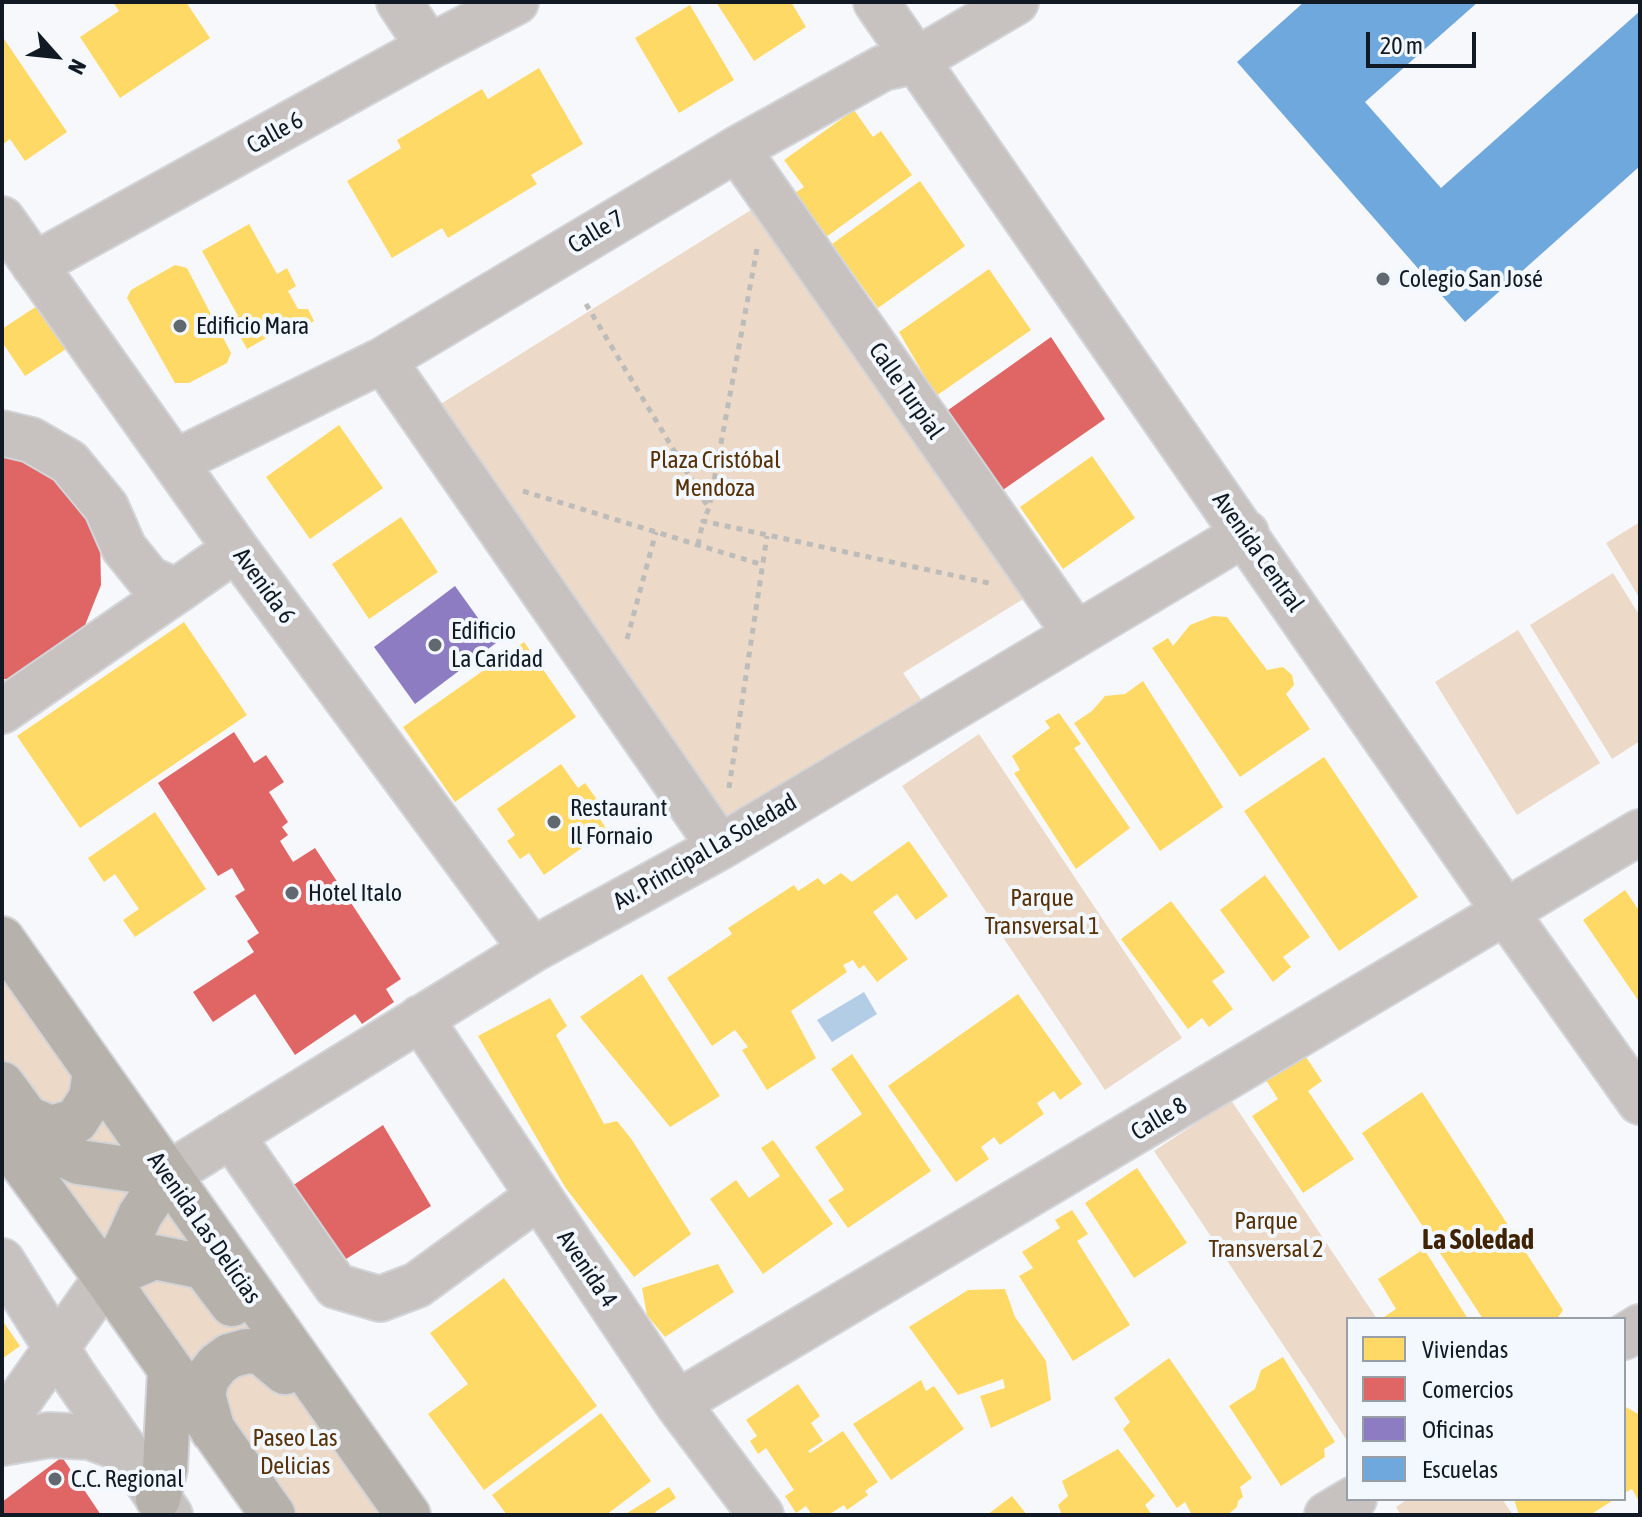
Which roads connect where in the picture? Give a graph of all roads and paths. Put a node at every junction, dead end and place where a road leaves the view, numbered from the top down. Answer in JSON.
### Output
{"nodes":[{"id":1,"x":399,"y":2,"type":"edge"},
{"id":2,"x":516,"y":2,"type":"edge"},
{"id":3,"x":876,"y":2,"type":"edge"},
{"id":4,"x":1016,"y":2,"type":"edge"},
{"id":5,"x":429,"y":47,"type":"junction"},
{"id":6,"x":915,"y":61,"type":"junction"},
{"id":7,"x":737,"y":149,"type":"junction"},
{"id":8,"x":768,"y":193,"type":"junction"},
{"id":9,"x":2,"y":219,"type":"edge"},
{"id":10,"x":34,"y":265,"type":"junction"},
{"id":11,"x":586,"y":304,"type":"dead end"},
{"id":12,"x":383,"y":360,"type":"junction"},
{"id":13,"x":2,"y":433,"type":"edge"},
{"id":14,"x":175,"y":462,"type":"junction"},
{"id":15,"x":520,"y":490,"type":"dead end"},
{"id":16,"x":709,"y":508,"type":"junction"},
{"id":17,"x":703,"y":521,"type":"junction"},
{"id":18,"x":656,"y":532,"type":"junction"},
{"id":19,"x":1246,"y":533,"type":"junction"},
{"id":20,"x":767,"y":536,"type":"junction"},
{"id":21,"x":698,"y":545,"type":"junction"},
{"id":22,"x":236,"y":549,"type":"junction"},
{"id":23,"x":763,"y":565,"type":"junction"},
{"id":24,"x":176,"y":591,"type":"junction"},
{"id":25,"x":1049,"y":596,"type":"junction"},
{"id":26,"x":1075,"y":633,"type":"junction"},
{"id":27,"x":613,"y":692,"type":"junction"},
{"id":28,"x":2,"y":711,"type":"edge"},
{"id":29,"x":1640,"y":832,"type":"edge"},
{"id":30,"x":720,"y":847,"type":"junction"},
{"id":31,"x":1506,"y":913,"type":"junction"},
{"id":32,"x":2,"y":939,"type":"edge"},
{"id":33,"x":532,"y":950,"type":"junction"},
{"id":34,"x":420,"y":1018,"type":"junction"},
{"id":35,"x":95,"y":1071,"type":"junction"},
{"id":36,"x":1640,"y":1102,"type":"edge"},
{"id":37,"x":10,"y":1113,"type":"edge"},
{"id":38,"x":231,"y":1135,"type":"junction"},
{"id":39,"x":167,"y":1175,"type":"junction"},
{"id":40,"x":539,"y":1196,"type":"junction"},
{"id":41,"x":2,"y":1261,"type":"edge"},
{"id":42,"x":106,"y":1278,"type":"junction"},
{"id":43,"x":57,"y":1349,"type":"junction"},
{"id":44,"x":170,"y":1372,"type":"junction"},
{"id":45,"x":285,"y":1372,"type":"junction"},
{"id":46,"x":326,"y":1401,"type":"junction"},
{"id":47,"x":677,"y":1403,"type":"junction"},
{"id":48,"x":2,"y":1425,"type":"edge"},
{"id":49,"x":214,"y":1433,"type":"junction"},
{"id":50,"x":2,"y":1443,"type":"edge"},
{"id":51,"x":125,"y":1450,"type":"junction"},
{"id":52,"x":1351,"y":1501,"type":"edge"},
{"id":53,"x":164,"y":1507,"type":"edge"},
{"id":54,"x":273,"y":1515,"type":"edge"},
{"id":55,"x":408,"y":1515,"type":"edge"},
{"id":56,"x":761,"y":1515,"type":"edge"},
{"id":57,"x":1327,"y":1515,"type":"edge"}],
"edges":[{"from":1,"to":5,"type":"street"},
{"from":2,"to":5,"type":"street","name":"Calle 6"},
{"from":3,"to":6,"type":"street","name":"Avenida Central"},
{"from":4,"to":6,"type":"street","name":"Calle 7"},
{"from":5,"to":10,"type":"street","name":"Calle 6"},
{"from":6,"to":7,"type":"street","name":"Calle 7"},
{"from":6,"to":19,"type":"street","name":"Avenida Central"},
{"from":7,"to":8,"type":"street","name":"Calle Turpial"},
{"from":7,"to":12,"type":"street","name":"Calle 7"},
{"from":8,"to":16,"type":"path"},
{"from":8,"to":25,"type":"street","name":"Calle Turpial"},
{"from":9,"to":10,"type":"street","name":"Avenida 6"},
{"from":10,"to":14,"type":"street","name":"Avenida 6"},
{"from":11,"to":16,"type":"path"},
{"from":12,"to":14,"type":"street","name":"Calle 7"},
{"from":12,"to":27,"type":"street"},
{"from":13,"to":24,"type":"street"},
{"from":14,"to":22,"type":"street","name":"Avenida 6"},
{"from":15,"to":18,"type":"path"},
{"from":16,"to":17,"type":"path"},
{"from":17,"to":20,"type":"path"},
{"from":17,"to":21,"type":"path"},
{"from":18,"to":21,"type":"path"},
{"from":18,"to":27,"type":"path"},
{"from":19,"to":26,"type":"street","name":"Av. Principal La Soledad"},
{"from":19,"to":31,"type":"street","name":"Avenida Central"},
{"from":20,"to":23,"type":"path"},
{"from":20,"to":25,"type":"path"},
{"from":21,"to":23,"type":"path"},
{"from":22,"to":24,"type":"street"},
{"from":22,"to":33,"type":"street","name":"Avenida 6"},
{"from":23,"to":30,"type":"path"},
{"from":24,"to":28,"type":"street"},
{"from":25,"to":26,"type":"street","name":"Calle Turpial"},
{"from":26,"to":30,"type":"street","name":"Av. Principal La Soledad"},
{"from":27,"to":30,"type":"street"},
{"from":29,"to":31,"type":"street","name":"Calle 8"},
{"from":30,"to":33,"type":"street","name":"Av. Principal La Soledad"},
{"from":31,"to":36,"type":"street","name":"Avenida Central"},
{"from":31,"to":47,"type":"street","name":"Calle 8"},
{"from":32,"to":35,"type":"main road","name":"Avenida Las Delicias"},
{"from":33,"to":34,"type":"street","name":"Av. Principal La Soledad"},
{"from":34,"to":38,"type":"street","name":"Av. Principal La Soledad"},
{"from":34,"to":40,"type":"street","name":"Avenida 4"},
{"from":35,"to":37,"type":"main road"},
{"from":35,"to":39,"type":"main road","name":"Avenida Las Delicias"},
{"from":37,"to":39,"type":"main road"},
{"from":37,"to":42,"type":"main road"},
{"from":38,"to":39,"type":"street","name":"Av. Principal La Soledad"},
{"from":38,"to":40,"type":"street"},
{"from":39,"to":42,"type":"main road"},
{"from":39,"to":46,"type":"main road","name":"Avenida Las Delicias"},
{"from":40,"to":47,"type":"street","name":"Avenida 4"},
{"from":41,"to":43,"type":"street"},
{"from":42,"to":43,"type":"street"},
{"from":42,"to":44,"type":"main road"},
{"from":42,"to":45,"type":"main road"},
{"from":43,"to":48,"type":"street"},
{"from":43,"to":51,"type":"street"},
{"from":44,"to":49,"type":"main road"},
{"from":44,"to":53,"type":"main road"},
{"from":45,"to":46,"type":"main road"},
{"from":45,"to":49,"type":"main road"},
{"from":46,"to":55,"type":"main road","name":"Avenida Las Delicias"},
{"from":47,"to":56,"type":"street","name":"Avenida 4"},
{"from":49,"to":54,"type":"main road"},
{"from":50,"to":51,"type":"street"},
{"from":51,"to":53,"type":"street"},
{"from":52,"to":57,"type":"street"}]}
